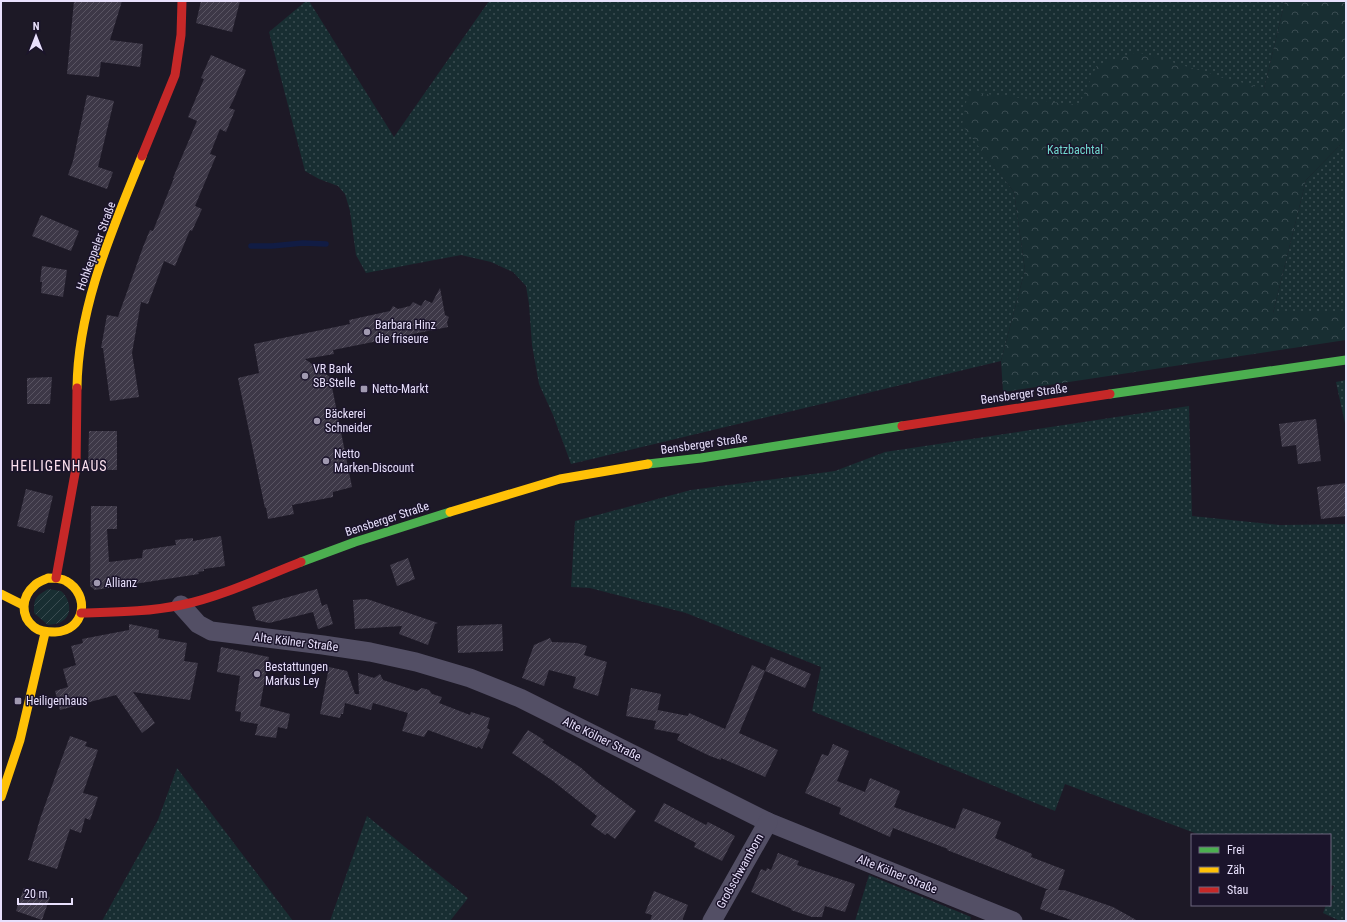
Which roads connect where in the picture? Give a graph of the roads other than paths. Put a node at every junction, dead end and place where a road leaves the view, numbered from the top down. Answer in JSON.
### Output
{"nodes":[{"id":1,"x":182,"y":1,"type":"edge"},
{"id":2,"x":1346,"y":360,"type":"edge"},
{"id":3,"x":56,"y":578,"type":"junction"},
{"id":4,"x":1,"y":594,"type":"edge"},
{"id":5,"x":23,"y":605,"type":"junction"},
{"id":6,"x":181,"y":606,"type":"junction"},
{"id":7,"x":81,"y":613,"type":"junction"},
{"id":8,"x":45,"y":633,"type":"junction"},
{"id":9,"x":1,"y":797,"type":"edge"},
{"id":10,"x":768,"y":822,"type":"junction"},
{"id":11,"x":712,"y":921,"type":"edge"},
{"id":12,"x":1013,"y":921,"type":"edge"}],
"edges":[{"from":1,"to":3,"type":"main road","name":"Hohkeppeler Straße"},
{"from":2,"to":6,"type":"main road","name":"Bensberger Straße"},
{"from":3,"to":5,"type":"main road"},
{"from":3,"to":7,"type":"main road"},
{"from":4,"to":5,"type":"main road"},
{"from":5,"to":8,"type":"main road"},
{"from":6,"to":7,"type":"main road","name":"Bensberger Straße"},
{"from":6,"to":10,"type":"street","name":"Alte Kölner Straße"},
{"from":7,"to":8,"type":"main road"},
{"from":8,"to":9,"type":"main road"},
{"from":10,"to":11,"type":"street","name":"Großschwamborn"},
{"from":10,"to":12,"type":"street","name":"Alte Kölner Straße"}]}
